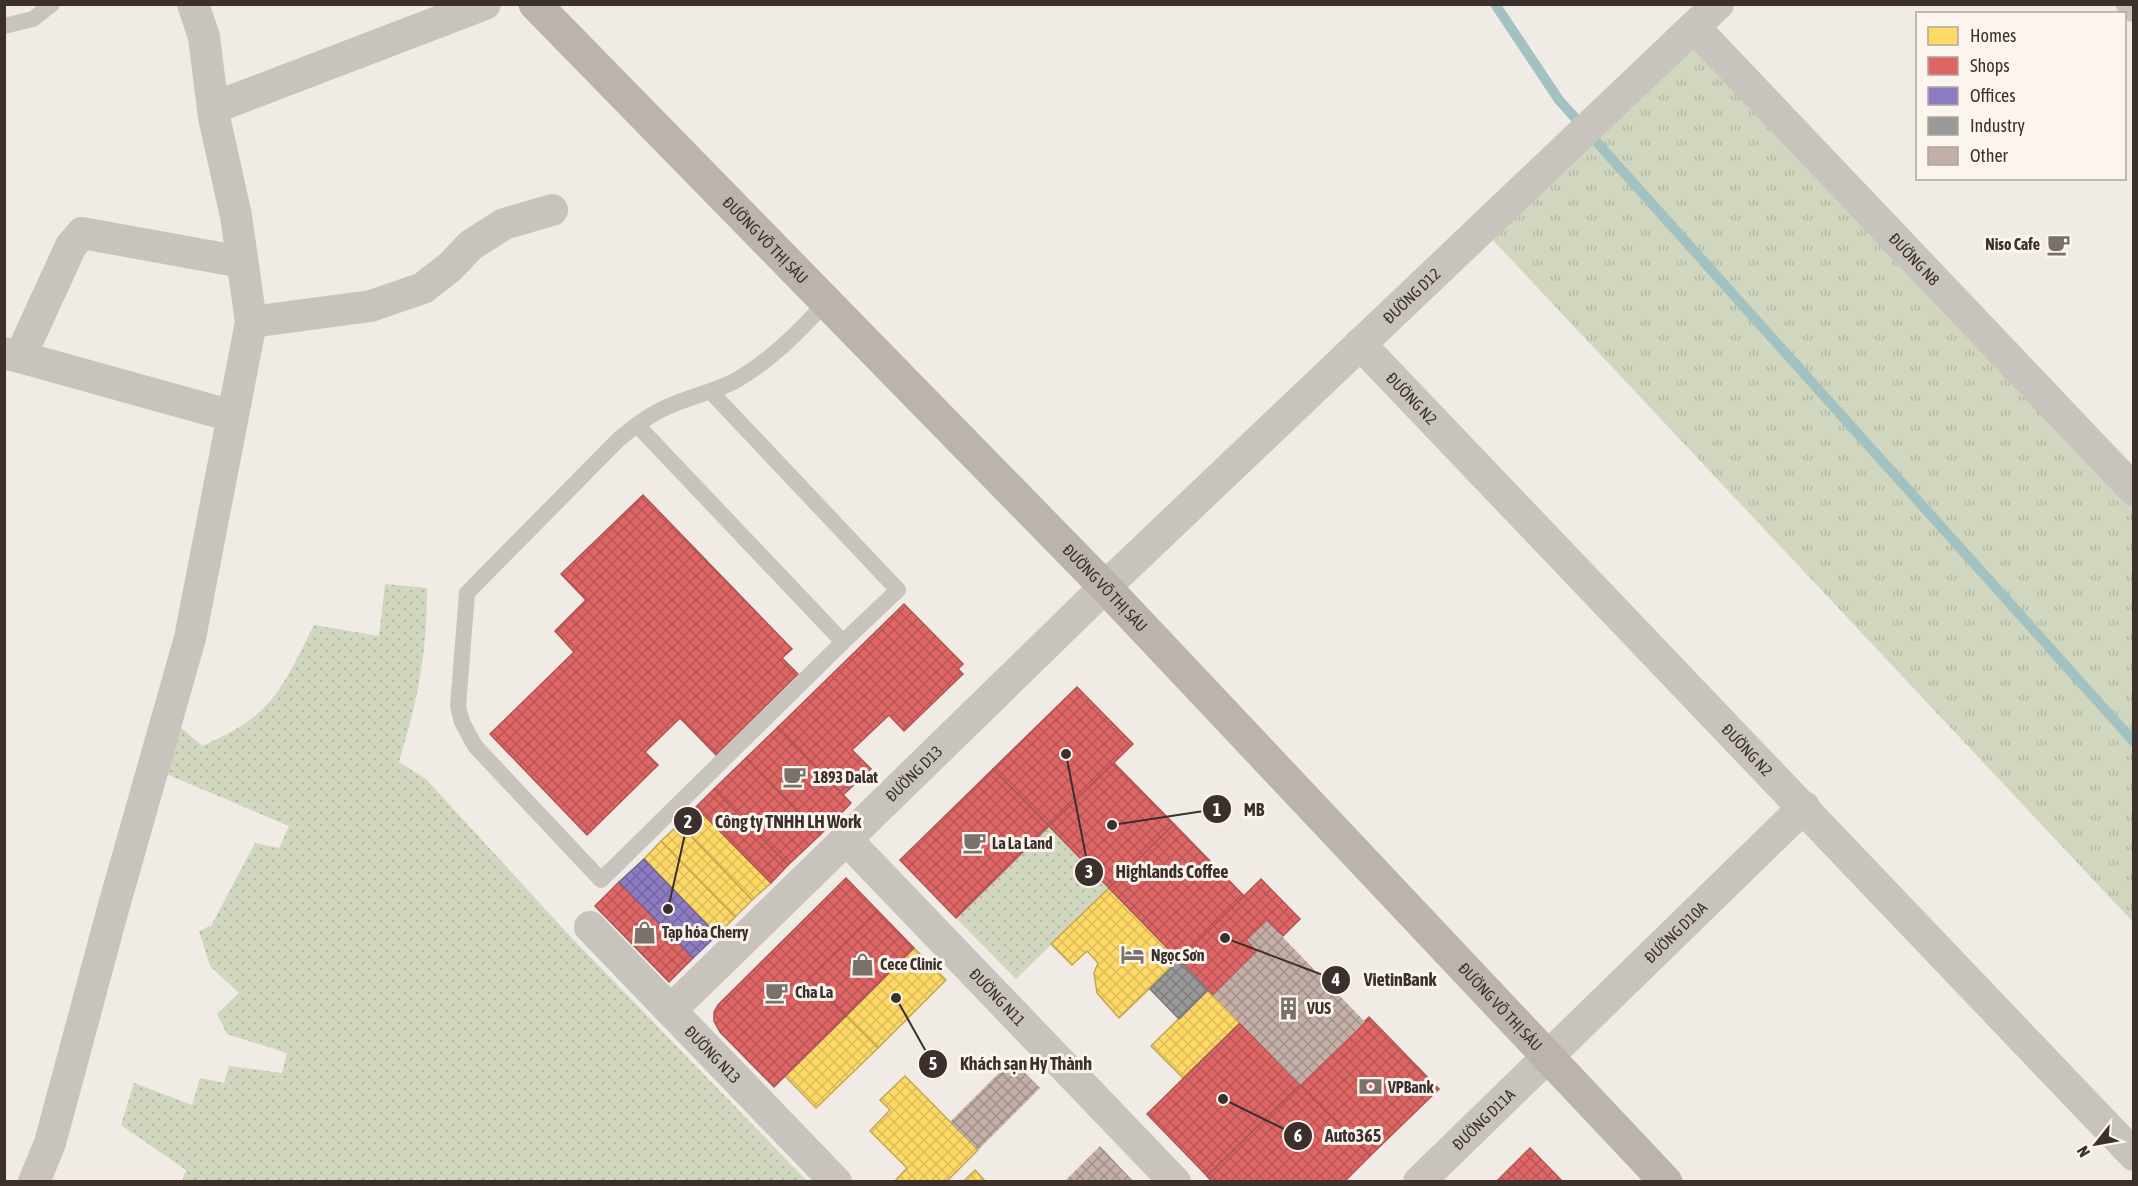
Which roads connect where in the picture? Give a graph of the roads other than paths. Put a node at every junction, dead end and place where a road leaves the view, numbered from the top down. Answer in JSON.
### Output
{"nodes":[{"id":1,"x":52,"y":4,"type":"edge"},
{"id":2,"x":193,"y":4,"type":"edge"},
{"id":3,"x":485,"y":4,"type":"edge"},
{"id":4,"x":535,"y":4,"type":"edge"},
{"id":5,"x":1718,"y":4,"type":"edge"},
{"id":6,"x":4,"y":26,"type":"edge"},
{"id":7,"x":1694,"y":27,"type":"junction"},
{"id":8,"x":213,"y":108,"type":"junction"},
{"id":9,"x":552,"y":210,"type":"dead end"},
{"id":10,"x":243,"y":262,"type":"junction"},
{"id":11,"x":826,"y":302,"type":"junction"},
{"id":12,"x":251,"y":322,"type":"junction"},
{"id":13,"x":1360,"y":344,"type":"junction"},
{"id":14,"x":12,"y":355,"type":"edge"},
{"id":15,"x":711,"y":392,"type":"junction"},
{"id":16,"x":232,"y":416,"type":"junction"},
{"id":17,"x":637,"y":425,"type":"junction"},
{"id":18,"x":2133,"y":490,"type":"edge"},
{"id":19,"x":1104,"y":587,"type":"junction"},
{"id":20,"x":843,"y":642,"type":"junction"},
{"id":21,"x":1804,"y":807,"type":"junction"},
{"id":22,"x":846,"y":838,"type":"junction"},
{"id":23,"x":590,"y":927,"type":"dead end"},
{"id":24,"x":671,"y":1010,"type":"junction"},
{"id":25,"x":1546,"y":1057,"type":"junction"},
{"id":26,"x":2133,"y":1155,"type":"edge"},
{"id":27,"x":34,"y":1182,"type":"edge"},
{"id":28,"x":836,"y":1182,"type":"edge"},
{"id":29,"x":1175,"y":1182,"type":"edge"},
{"id":30,"x":1419,"y":1182,"type":"edge"},
{"id":31,"x":1666,"y":1182,"type":"edge"}],
"edges":[{"from":1,"to":6,"type":"lane"},
{"from":2,"to":8,"type":"street"},
{"from":3,"to":8,"type":"street"},
{"from":4,"to":11,"type":"main road","name":"ĐƯỜNG VÕ THỊ SÁU"},
{"from":5,"to":7,"type":"street","name":"ĐƯỜNG D12"},
{"from":7,"to":13,"type":"street","name":"ĐƯỜNG D12"},
{"from":7,"to":18,"type":"street","name":"ĐƯỜNG N8"},
{"from":8,"to":10,"type":"street"},
{"from":9,"to":12,"type":"street"},
{"from":10,"to":12,"type":"street"},
{"from":10,"to":14,"type":"street"},
{"from":11,"to":15,"type":"lane"},
{"from":11,"to":19,"type":"main road","name":"ĐƯỜNG VÕ THỊ SÁU"},
{"from":12,"to":16,"type":"street"},
{"from":13,"to":19,"type":"street","name":"ĐƯỜNG D12"},
{"from":13,"to":21,"type":"street","name":"ĐƯỜNG N2"},
{"from":14,"to":16,"type":"street"},
{"from":15,"to":17,"type":"lane"},
{"from":15,"to":20,"type":"lane"},
{"from":16,"to":27,"type":"street"},
{"from":17,"to":20,"type":"lane"},
{"from":17,"to":20,"type":"lane"},
{"from":19,"to":22,"type":"street","name":"ĐƯỜNG D13"},
{"from":19,"to":25,"type":"main road","name":"ĐƯỜNG VÕ THỊ SÁU"},
{"from":21,"to":25,"type":"street","name":"ĐƯỜNG D10A"},
{"from":21,"to":26,"type":"street","name":"ĐƯỜNG N2"},
{"from":22,"to":24,"type":"street","name":"ĐƯỜNG D13"},
{"from":22,"to":29,"type":"street","name":"ĐƯỜNG N11"},
{"from":23,"to":24,"type":"street","name":"ĐƯỜNG N13"},
{"from":24,"to":28,"type":"street","name":"ĐƯỜNG N13"},
{"from":25,"to":30,"type":"street","name":"ĐƯỜNG D11A"},
{"from":25,"to":31,"type":"main road","name":"ĐƯỜNG VÕ THỊ SÁU"}]}
